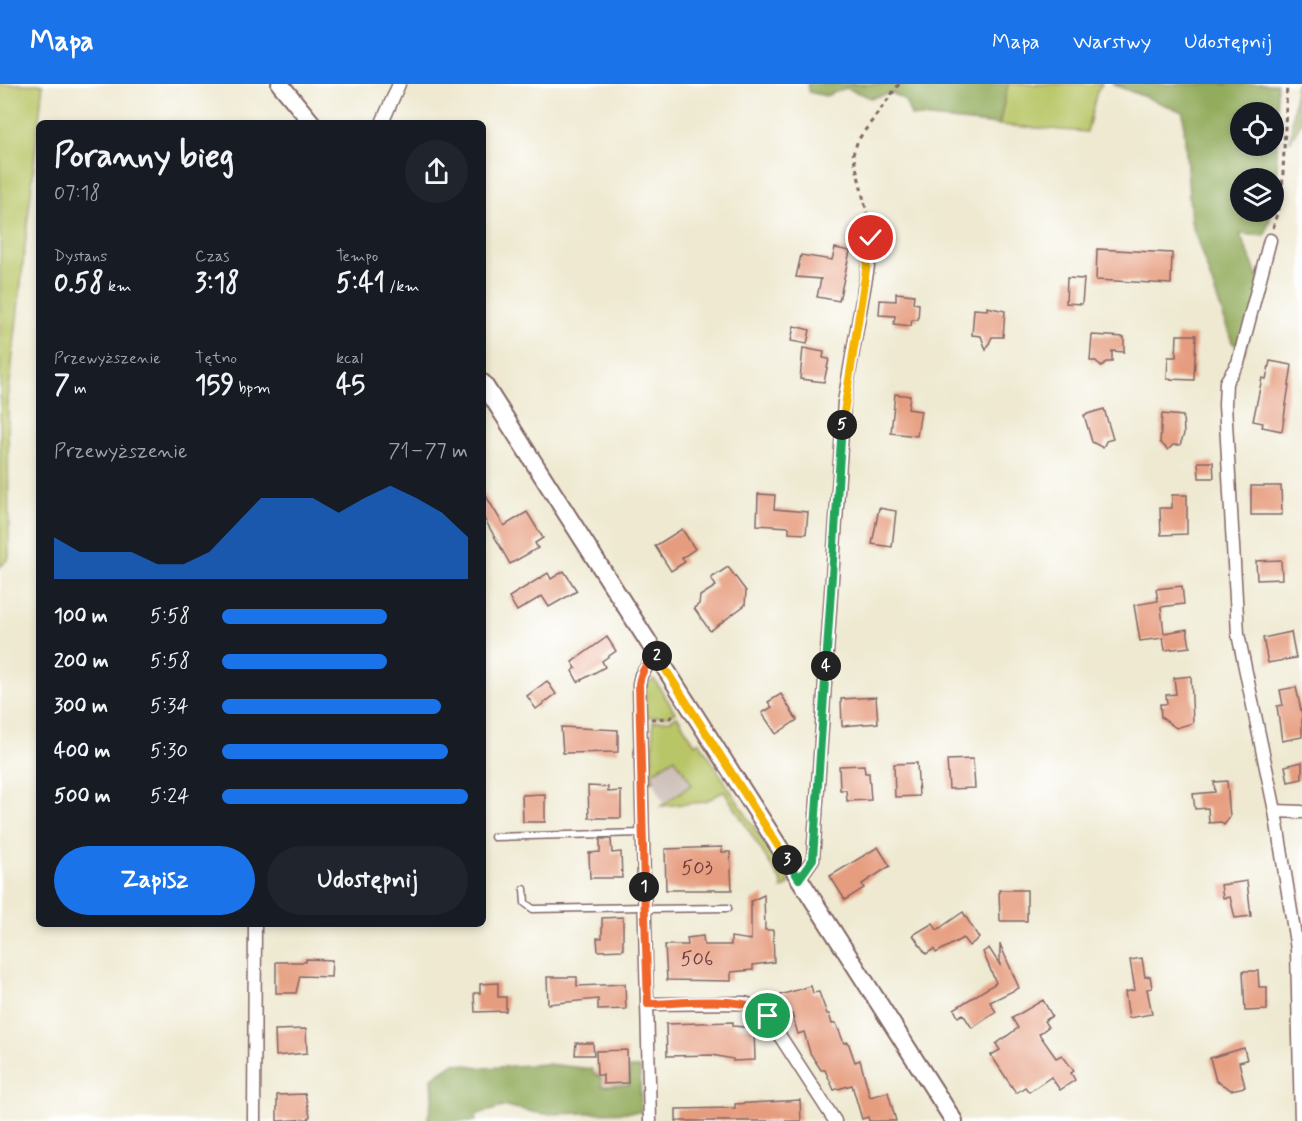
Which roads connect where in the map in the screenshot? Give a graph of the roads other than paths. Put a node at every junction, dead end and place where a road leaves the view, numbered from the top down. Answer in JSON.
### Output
{"nodes":[{"id":1,"x":280,"y":84,"type":"edge"},
{"id":2,"x":399,"y":84,"type":"edge"},
{"id":3,"x":310,"y":120,"type":"edge"},
{"id":4,"x":384,"y":120,"type":"edge"},
{"id":5,"x":1270,"y":240,"type":"road end"},
{"id":6,"x":870,"y":255,"type":"road end"},
{"id":7,"x":486,"y":388,"type":"edge"},
{"id":8,"x":656,"y":654,"type":"junction"},
{"id":9,"x":1275,"y":811,"type":"junction"},
{"id":10,"x":1302,"y":812,"type":"edge"},
{"id":11,"x":642,"y":833,"type":"junction"},
{"id":12,"x":494,"y":837,"type":"dead end"},
{"id":13,"x":799,"y":879,"type":"junction"},
{"id":14,"x":524,"y":889,"type":"dead end"},
{"id":15,"x":645,"y":908,"type":"junction"},
{"id":16,"x":728,"y":908,"type":"dead end"},
{"id":17,"x":255,"y":927,"type":"edge"},
{"id":18,"x":1299,"y":949,"type":"edge"},
{"id":19,"x":648,"y":1004,"type":"junction"},
{"id":20,"x":254,"y":1121,"type":"edge"},
{"id":21,"x":650,"y":1121,"type":"edge"},
{"id":22,"x":835,"y":1121,"type":"edge"},
{"id":23,"x":954,"y":1121,"type":"edge"},
{"id":24,"x":1300,"y":1121,"type":"edge"}],
"edges":[{"from":1,"to":3,"type":"street"},
{"from":2,"to":4,"type":"street"},
{"from":5,"to":9,"type":"street"},
{"from":6,"to":13,"type":"street"},
{"from":7,"to":8,"type":"street"},
{"from":8,"to":11,"type":"street"},
{"from":8,"to":13,"type":"street"},
{"from":9,"to":10,"type":"street"},
{"from":9,"to":18,"type":"street"},
{"from":11,"to":12,"type":"lane"},
{"from":11,"to":15,"type":"street"},
{"from":13,"to":23,"type":"street"},
{"from":14,"to":15,"type":"lane"},
{"from":15,"to":16,"type":"lane"},
{"from":15,"to":19,"type":"street"},
{"from":17,"to":20,"type":"street"},
{"from":18,"to":24,"type":"street"},
{"from":19,"to":21,"type":"street"},
{"from":19,"to":22,"type":"street"}]}
